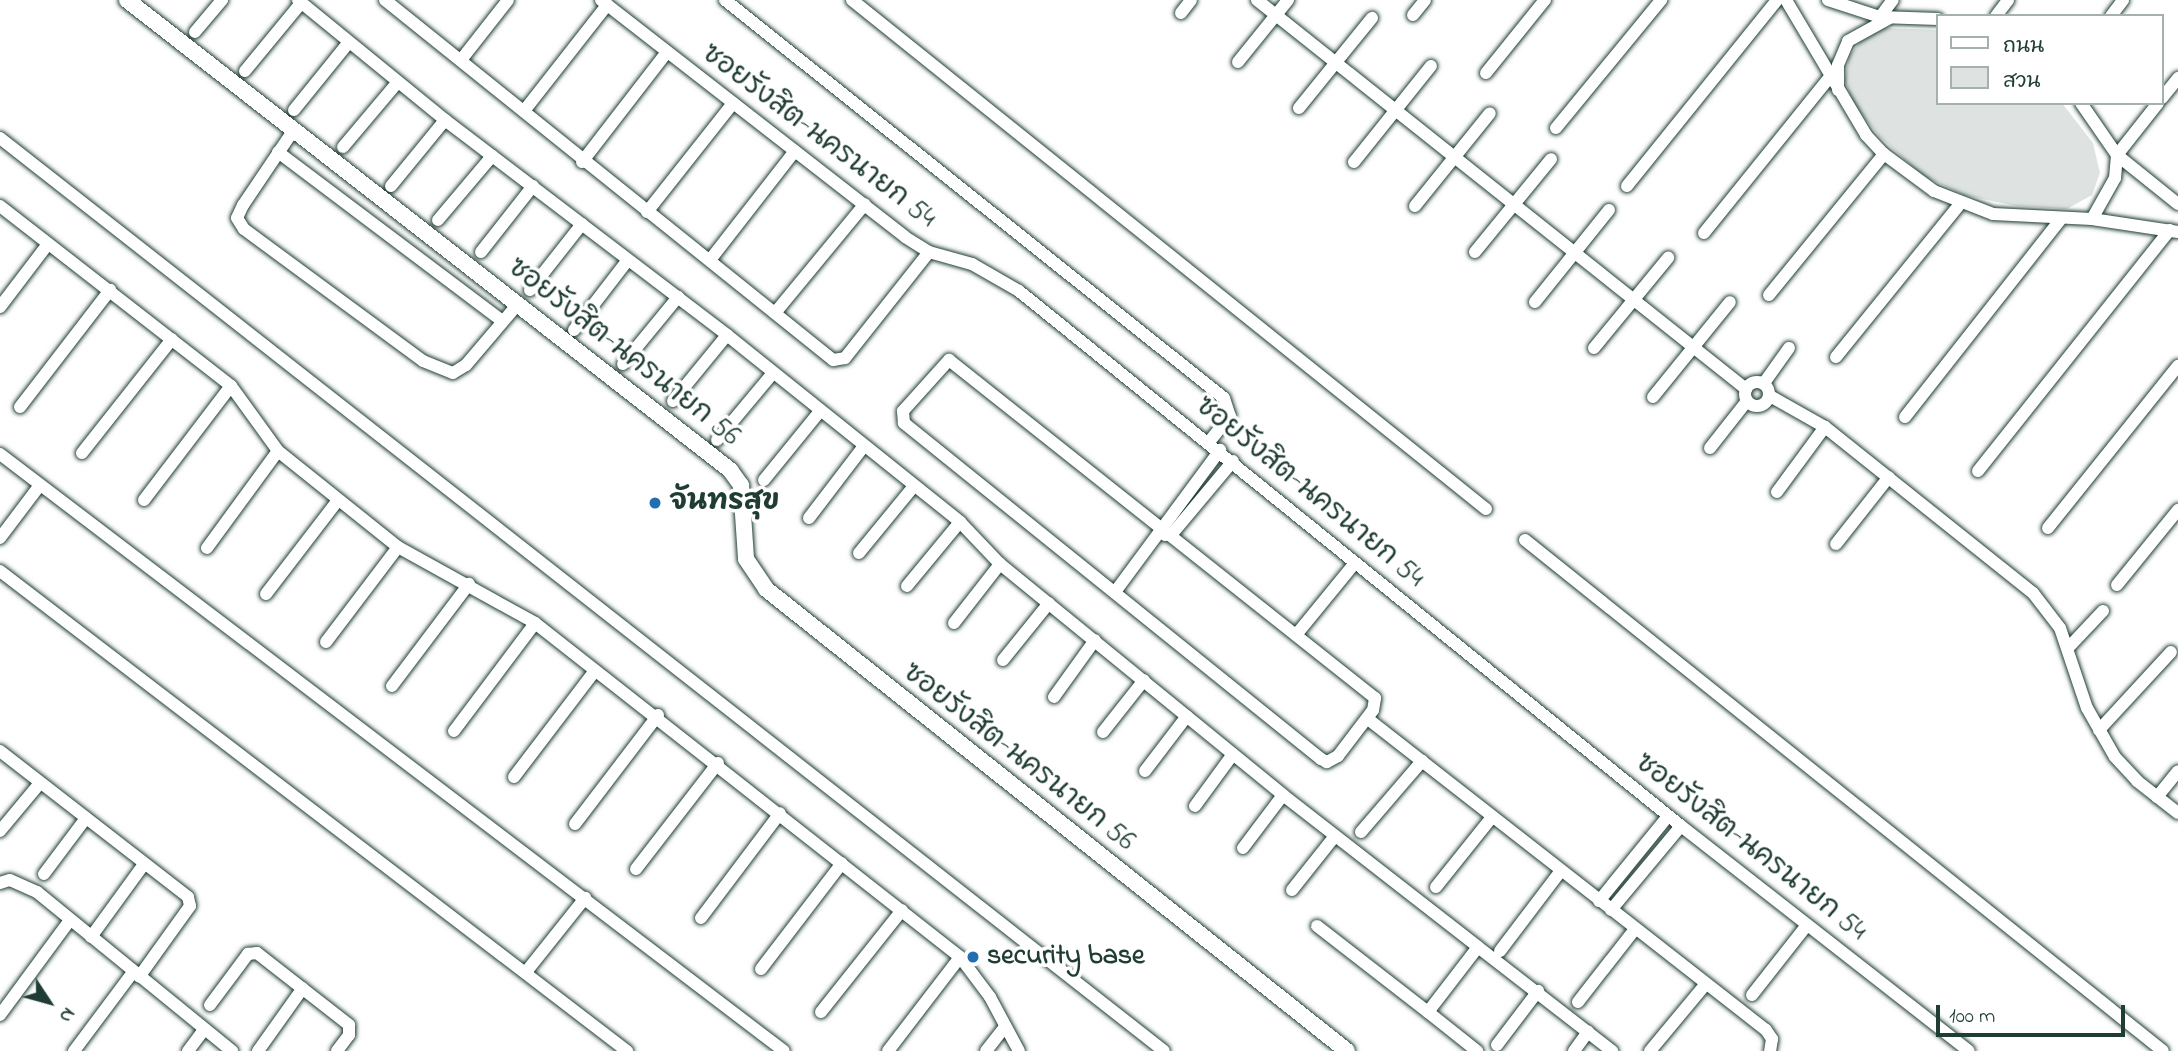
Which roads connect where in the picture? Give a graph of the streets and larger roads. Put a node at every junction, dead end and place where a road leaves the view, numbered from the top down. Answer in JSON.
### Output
{"nodes":[{"id":1,"x":127,"y":0,"type":"edge"},
{"id":2,"x":222,"y":0,"type":"edge"},
{"id":3,"x":384,"y":0,"type":"edge"},
{"id":4,"x":508,"y":0,"type":"edge"},
{"id":5,"x":725,"y":0,"type":"edge"},
{"id":6,"x":852,"y":0,"type":"edge"},
{"id":7,"x":1191,"y":0,"type":"edge"},
{"id":8,"x":1257,"y":0,"type":"edge"},
{"id":9,"x":1288,"y":0,"type":"edge"},
{"id":10,"x":1425,"y":0,"type":"edge"},
{"id":11,"x":1545,"y":0,"type":"edge"},
{"id":12,"x":1661,"y":0,"type":"edge"},
{"id":13,"x":1776,"y":0,"type":"edge"},
{"id":14,"x":1786,"y":0,"type":"edge"},
{"id":15,"x":1828,"y":0,"type":"edge"},
{"id":16,"x":1893,"y":0,"type":"edge"},
{"id":17,"x":299,"y":1,"type":"edge"},
{"id":18,"x":604,"y":3,"type":"edge"},
{"id":19,"x":400,"y":5,"type":"edge"},
{"id":20,"x":1181,"y":13,"type":"dead end"},
{"id":21,"x":1276,"y":15,"type":"junction"},
{"id":22,"x":1413,"y":15,"type":"dead end"},
{"id":23,"x":1886,"y":17,"type":"junction"},
{"id":24,"x":1372,"y":18,"type":"dead end"},
{"id":25,"x":1937,"y":19,"type":"edge"},
{"id":26,"x":195,"y":32,"type":"dead end"},
{"id":27,"x":349,"y":42,"type":"junction"},
{"id":28,"x":667,"y":52,"type":"junction"},
{"id":29,"x":461,"y":60,"type":"junction"},
{"id":30,"x":1238,"y":62,"type":"dead end"},
{"id":31,"x":1335,"y":62,"type":"junction"},
{"id":32,"x":1432,"y":66,"type":"dead end"},
{"id":33,"x":245,"y":71,"type":"dead end"},
{"id":34,"x":1486,"y":73,"type":"dead end"},
{"id":35,"x":1830,"y":78,"type":"junction"},
{"id":36,"x":2178,"y":78,"type":"edge"},
{"id":37,"x":398,"y":82,"type":"junction"},
{"id":38,"x":1838,"y":90,"type":"junction"},
{"id":39,"x":2164,"y":95,"type":"edge"},
{"id":40,"x":733,"y":103,"type":"junction"},
{"id":41,"x":2082,"y":105,"type":"edge"},
{"id":42,"x":2156,"y":105,"type":"edge"},
{"id":43,"x":1299,"y":108,"type":"dead end"},
{"id":44,"x":294,"y":110,"type":"dead end"},
{"id":45,"x":524,"y":111,"type":"junction"},
{"id":46,"x":1395,"y":111,"type":"junction"},
{"id":47,"x":1490,"y":113,"type":"dead end"},
{"id":48,"x":445,"y":120,"type":"junction"},
{"id":49,"x":1556,"y":128,"type":"dead end"},
{"id":50,"x":293,"y":131,"type":"junction"},
{"id":51,"x":0,"y":138,"type":"edge"},
{"id":52,"x":343,"y":147,"type":"dead end"},
{"id":53,"x":796,"y":151,"type":"junction"},
{"id":54,"x":278,"y":152,"type":"junction"},
{"id":55,"x":1884,"y":154,"type":"junction"},
{"id":56,"x":2117,"y":155,"type":"junction"},
{"id":57,"x":492,"y":156,"type":"junction"},
{"id":58,"x":1454,"y":159,"type":"junction"},
{"id":59,"x":1551,"y":159,"type":"dead end"},
{"id":60,"x":582,"y":162,"type":"junction"},
{"id":61,"x":1354,"y":162,"type":"dead end"},
{"id":62,"x":391,"y":186,"type":"dead end"},
{"id":63,"x":533,"y":186,"type":"junction"},
{"id":64,"x":1627,"y":186,"type":"dead end"},
{"id":65,"x":865,"y":204,"type":"junction"},
{"id":66,"x":1960,"y":204,"type":"junction"},
{"id":67,"x":2178,"y":204,"type":"edge"},
{"id":68,"x":0,"y":206,"type":"edge"},
{"id":69,"x":1415,"y":206,"type":"dead end"},
{"id":70,"x":1513,"y":206,"type":"junction"},
{"id":71,"x":1609,"y":210,"type":"dead end"},
{"id":72,"x":647,"y":212,"type":"junction"},
{"id":73,"x":2061,"y":219,"type":"junction"},
{"id":74,"x":2092,"y":219,"type":"junction"},
{"id":75,"x":438,"y":220,"type":"dead end"},
{"id":76,"x":582,"y":224,"type":"junction"},
{"id":77,"x":2174,"y":231,"type":"edge"},
{"id":78,"x":1704,"y":233,"type":"dead end"},
{"id":79,"x":48,"y":244,"type":"junction"},
{"id":80,"x":481,"y":252,"type":"dead end"},
{"id":81,"x":929,"y":252,"type":"junction"},
{"id":82,"x":1475,"y":252,"type":"dead end"},
{"id":83,"x":1573,"y":255,"type":"junction"},
{"id":84,"x":1668,"y":257,"type":"dead end"},
{"id":85,"x":628,"y":260,"type":"junction"},
{"id":86,"x":710,"y":260,"type":"junction"},
{"id":87,"x":110,"y":290,"type":"junction"},
{"id":88,"x":530,"y":290,"type":"dead end"},
{"id":89,"x":1769,"y":295,"type":"dead end"},
{"id":90,"x":678,"y":297,"type":"junction"},
{"id":91,"x":1535,"y":302,"type":"dead end"},
{"id":92,"x":1632,"y":302,"type":"junction"},
{"id":93,"x":1730,"y":302,"type":"dead end"},
{"id":94,"x":518,"y":304,"type":"junction"},
{"id":95,"x":0,"y":307,"type":"edge"},
{"id":96,"x":775,"y":313,"type":"junction"},
{"id":97,"x":502,"y":321,"type":"junction"},
{"id":98,"x":574,"y":330,"type":"dead end"},
{"id":99,"x":727,"y":335,"type":"junction"},
{"id":100,"x":172,"y":339,"type":"junction"},
{"id":101,"x":1594,"y":348,"type":"dead end"},
{"id":102,"x":1790,"y":348,"type":"dead end"},
{"id":103,"x":1692,"y":349,"type":"junction"},
{"id":104,"x":1836,"y":357,"type":"dead end"},
{"id":105,"x":623,"y":364,"type":"dead end"},
{"id":106,"x":2178,"y":366,"type":"edge"},
{"id":107,"x":773,"y":373,"type":"junction"},
{"id":108,"x":1764,"y":383,"type":"junction"},
{"id":109,"x":231,"y":386,"type":"junction"},
{"id":110,"x":1746,"y":395,"type":"junction"},
{"id":111,"x":1769,"y":396,"type":"junction"},
{"id":112,"x":1653,"y":397,"type":"dead end"},
{"id":113,"x":673,"y":401,"type":"dead end"},
{"id":114,"x":20,"y":407,"type":"dead end"},
{"id":115,"x":820,"y":411,"type":"junction"},
{"id":116,"x":1905,"y":417,"type":"dead end"},
{"id":117,"x":1825,"y":427,"type":"junction"},
{"id":118,"x":717,"y":440,"type":"dead end"},
{"id":119,"x":864,"y":446,"type":"junction"},
{"id":120,"x":1214,"y":446,"type":"junction"},
{"id":121,"x":1710,"y":448,"type":"dead end"},
{"id":122,"x":278,"y":452,"type":"junction"},
{"id":123,"x":82,"y":453,"type":"dead end"},
{"id":124,"x":0,"y":454,"type":"edge"},
{"id":125,"x":1233,"y":461,"type":"junction"},
{"id":126,"x":1978,"y":471,"type":"dead end"},
{"id":127,"x":1889,"y":477,"type":"junction"},
{"id":128,"x":764,"y":480,"type":"dead end"},
{"id":129,"x":40,"y":485,"type":"junction"},
{"id":130,"x":914,"y":486,"type":"junction"},
{"id":131,"x":1777,"y":492,"type":"dead end"},
{"id":132,"x":144,"y":500,"type":"dead end"},
{"id":133,"x":338,"y":500,"type":"junction"},
{"id":134,"x":1486,"y":509,"type":"dead end"},
{"id":135,"x":2178,"y":510,"type":"edge"},
{"id":136,"x":808,"y":518,"type":"dead end"},
{"id":137,"x":960,"y":522,"type":"junction"},
{"id":138,"x":2048,"y":528,"type":"dead end"},
{"id":139,"x":1165,"y":532,"type":"junction"},
{"id":140,"x":0,"y":538,"type":"edge"},
{"id":141,"x":1525,"y":540,"type":"dead end"},
{"id":142,"x":1836,"y":544,"type":"dead end"},
{"id":143,"x":398,"y":547,"type":"junction"},
{"id":144,"x":207,"y":548,"type":"dead end"},
{"id":145,"x":859,"y":553,"type":"dead end"},
{"id":146,"x":1355,"y":563,"type":"junction"},
{"id":147,"x":1000,"y":564,"type":"junction"},
{"id":148,"x":0,"y":571,"type":"edge"},
{"id":149,"x":469,"y":584,"type":"junction"},
{"id":150,"x":2117,"y":585,"type":"dead end"},
{"id":151,"x":907,"y":586,"type":"dead end"},
{"id":152,"x":1115,"y":592,"type":"junction"},
{"id":153,"x":266,"y":594,"type":"dead end"},
{"id":154,"x":1049,"y":603,"type":"junction"},
{"id":155,"x":2103,"y":611,"type":"dead end"},
{"id":156,"x":535,"y":623,"type":"junction"},
{"id":157,"x":954,"y":623,"type":"dead end"},
{"id":158,"x":1296,"y":635,"type":"junction"},
{"id":159,"x":1095,"y":640,"type":"junction"},
{"id":160,"x":326,"y":642,"type":"dead end"},
{"id":161,"x":2068,"y":648,"type":"junction"},
{"id":162,"x":2171,"y":652,"type":"dead end"},
{"id":163,"x":1003,"y":660,"type":"dead end"},
{"id":164,"x":594,"y":671,"type":"junction"},
{"id":165,"x":1144,"y":680,"type":"junction"},
{"id":166,"x":392,"y":686,"type":"dead end"},
{"id":167,"x":1054,"y":697,"type":"dead end"},
{"id":168,"x":658,"y":715,"type":"junction"},
{"id":169,"x":1187,"y":716,"type":"junction"},
{"id":170,"x":1368,"y":719,"type":"junction"},
{"id":171,"x":2099,"y":730,"type":"junction"},
{"id":172,"x":454,"y":731,"type":"dead end"},
{"id":173,"x":1103,"y":732,"type":"dead end"},
{"id":174,"x":0,"y":751,"type":"edge"},
{"id":175,"x":1233,"y":754,"type":"junction"},
{"id":176,"x":1422,"y":761,"type":"junction"},
{"id":177,"x":718,"y":763,"type":"junction"},
{"id":178,"x":1145,"y":771,"type":"dead end"},
{"id":179,"x":2178,"y":771,"type":"edge"},
{"id":180,"x":514,"y":778,"type":"dead end"},
{"id":181,"x":40,"y":783,"type":"junction"},
{"id":182,"x":1283,"y":795,"type":"junction"},
{"id":183,"x":2157,"y":797,"type":"junction"},
{"id":184,"x":1195,"y":806,"type":"dead end"},
{"id":185,"x":780,"y":813,"type":"junction"},
{"id":186,"x":2178,"y":813,"type":"edge"},
{"id":187,"x":1668,"y":816,"type":"junction"},
{"id":188,"x":1492,"y":817,"type":"junction"},
{"id":189,"x":86,"y":818,"type":"junction"},
{"id":190,"x":575,"y":824,"type":"dead end"},
{"id":191,"x":1681,"y":827,"type":"junction"},
{"id":192,"x":0,"y":831,"type":"edge"},
{"id":193,"x":1361,"y":832,"type":"dead end"},
{"id":194,"x":1335,"y":836,"type":"junction"},
{"id":195,"x":1243,"y":848,"type":"dead end"},
{"id":196,"x":842,"y":863,"type":"junction"},
{"id":197,"x":144,"y":864,"type":"junction"},
{"id":198,"x":636,"y":869,"type":"dead end"},
{"id":199,"x":1560,"y":872,"type":"junction"},
{"id":200,"x":44,"y":874,"type":"dead end"},
{"id":201,"x":0,"y":883,"type":"edge"},
{"id":202,"x":1436,"y":887,"type":"dead end"},
{"id":203,"x":1292,"y":890,"type":"dead end"},
{"id":204,"x":585,"y":898,"type":"junction"},
{"id":205,"x":1599,"y":901,"type":"junction"},
{"id":206,"x":902,"y":910,"type":"junction"},
{"id":207,"x":1611,"y":910,"type":"junction"},
{"id":208,"x":701,"y":918,"type":"dead end"},
{"id":209,"x":70,"y":920,"type":"junction"},
{"id":210,"x":1807,"y":925,"type":"junction"},
{"id":211,"x":1317,"y":926,"type":"dead end"},
{"id":212,"x":1635,"y":929,"type":"junction"},
{"id":213,"x":90,"y":937,"type":"junction"},
{"id":214,"x":1478,"y":947,"type":"junction"},
{"id":215,"x":1500,"y":951,"type":"dead end"},
{"id":216,"x":960,"y":957,"type":"junction"},
{"id":217,"x":761,"y":970,"type":"dead end"},
{"id":218,"x":526,"y":972,"type":"junction"},
{"id":219,"x":136,"y":974,"type":"junction"},
{"id":220,"x":1705,"y":985,"type":"junction"},
{"id":221,"x":303,"y":989,"type":"junction"},
{"id":222,"x":1538,"y":991,"type":"junction"},
{"id":223,"x":1752,"y":995,"type":"dead end"},
{"id":224,"x":1578,"y":1002,"type":"dead end"},
{"id":225,"x":209,"y":1005,"type":"dead end"},
{"id":226,"x":821,"y":1012,"type":"dead end"},
{"id":227,"x":1428,"y":1012,"type":"junction"},
{"id":228,"x":0,"y":1015,"type":"edge"},
{"id":229,"x":1005,"y":1027,"type":"junction"},
{"id":230,"x":204,"y":1030,"type":"junction"},
{"id":231,"x":1588,"y":1032,"type":"junction"},
{"id":232,"x":1496,"y":1045,"type":"dead end"},
{"id":233,"x":75,"y":1051,"type":"edge"},
{"id":234,"x":188,"y":1051,"type":"edge"},
{"id":235,"x":232,"y":1051,"type":"edge"},
{"id":236,"x":258,"y":1051,"type":"edge"},
{"id":237,"x":337,"y":1051,"type":"edge"},
{"id":238,"x":627,"y":1051,"type":"edge"},
{"id":239,"x":784,"y":1051,"type":"edge"},
{"id":240,"x":888,"y":1051,"type":"edge"},
{"id":241,"x":986,"y":1051,"type":"edge"},
{"id":242,"x":1019,"y":1051,"type":"edge"},
{"id":243,"x":1164,"y":1051,"type":"edge"},
{"id":244,"x":1347,"y":1051,"type":"edge"},
{"id":245,"x":1478,"y":1051,"type":"edge"},
{"id":246,"x":1574,"y":1051,"type":"edge"},
{"id":247,"x":1612,"y":1051,"type":"edge"},
{"id":248,"x":1650,"y":1051,"type":"edge"},
{"id":249,"x":1770,"y":1051,"type":"edge"},
{"id":250,"x":1969,"y":1051,"type":"edge"},
{"id":251,"x":2163,"y":1051,"type":"edge"}],
"edges":[{"from":1,"to":50,"type":"street","name":"ซอยรังสิต-นครนายก 56"},
{"from":2,"to":26,"type":"street"},
{"from":3,"to":19,"type":"street"},
{"from":4,"to":29,"type":"street"},
{"from":5,"to":120,"type":"street"},
{"from":6,"to":134,"type":"street"},
{"from":7,"to":20,"type":"street"},
{"from":8,"to":21,"type":"street"},
{"from":9,"to":21,"type":"street"},
{"from":10,"to":22,"type":"street"},
{"from":11,"to":34,"type":"street"},
{"from":12,"to":49,"type":"street"},
{"from":13,"to":64,"type":"street"},
{"from":14,"to":35,"type":"street"},
{"from":15,"to":23,"type":"street"},
{"from":16,"to":23,"type":"street"},
{"from":17,"to":27,"type":"street"},
{"from":17,"to":33,"type":"street"},
{"from":18,"to":28,"type":"street","name":"ซอยรังสิต-นครนายก 54"},
{"from":18,"to":45,"type":"street"},
{"from":19,"to":29,"type":"street"},
{"from":21,"to":30,"type":"street"},
{"from":21,"to":31,"type":"street"},
{"from":23,"to":25,"type":"street"},
{"from":23,"to":38,"type":"street"},
{"from":24,"to":31,"type":"street"},
{"from":27,"to":37,"type":"street"},
{"from":27,"to":44,"type":"street"},
{"from":28,"to":40,"type":"street","name":"ซอยรังสิต-นครนายก 54"},
{"from":28,"to":60,"type":"street"},
{"from":29,"to":45,"type":"street"},
{"from":31,"to":43,"type":"street"},
{"from":31,"to":46,"type":"street"},
{"from":32,"to":46,"type":"street"},
{"from":35,"to":38,"type":"street"},
{"from":35,"to":78,"type":"street"},
{"from":36,"to":39,"type":"street"},
{"from":37,"to":48,"type":"street"},
{"from":37,"to":52,"type":"street"},
{"from":38,"to":55,"type":"street"},
{"from":40,"to":53,"type":"street","name":"ซอยรังสิต-นครนายก 54"},
{"from":40,"to":72,"type":"street"},
{"from":41,"to":56,"type":"street"},
{"from":42,"to":56,"type":"street"},
{"from":45,"to":60,"type":"street"},
{"from":46,"to":58,"type":"street"},
{"from":46,"to":61,"type":"street"},
{"from":47,"to":58,"type":"street"},
{"from":48,"to":57,"type":"street"},
{"from":48,"to":62,"type":"street"},
{"from":50,"to":54,"type":"street"},
{"from":50,"to":94,"type":"street","name":"ซอยรังสิต-นครนายก 56"},
{"from":51,"to":243,"type":"street"},
{"from":53,"to":65,"type":"street","name":"ซอยรังสิต-นครนายก 54"},
{"from":53,"to":86,"type":"street"},
{"from":54,"to":97,"type":"street"},
{"from":54,"to":97,"type":"street"},
{"from":55,"to":66,"type":"street"},
{"from":55,"to":89,"type":"street"},
{"from":56,"to":67,"type":"street"},
{"from":56,"to":74,"type":"street"},
{"from":57,"to":63,"type":"street"},
{"from":57,"to":75,"type":"street"},
{"from":58,"to":69,"type":"street"},
{"from":58,"to":70,"type":"street"},
{"from":59,"to":70,"type":"street"},
{"from":60,"to":72,"type":"street"},
{"from":63,"to":76,"type":"street"},
{"from":63,"to":80,"type":"street"},
{"from":65,"to":81,"type":"street","name":"ซอยรังสิต-นครนายก 54"},
{"from":65,"to":96,"type":"street"},
{"from":66,"to":73,"type":"street"},
{"from":66,"to":104,"type":"street"},
{"from":68,"to":79,"type":"street"},
{"from":70,"to":82,"type":"street"},
{"from":70,"to":83,"type":"street"},
{"from":71,"to":83,"type":"street"},
{"from":72,"to":86,"type":"street"},
{"from":73,"to":74,"type":"street"},
{"from":73,"to":116,"type":"street"},
{"from":74,"to":77,"type":"street"},
{"from":76,"to":85,"type":"street"},
{"from":76,"to":88,"type":"street"},
{"from":77,"to":126,"type":"street"},
{"from":79,"to":87,"type":"street"},
{"from":79,"to":95,"type":"street"},
{"from":81,"to":96,"type":"street"},
{"from":81,"to":120,"type":"street","name":"ซอยรังสิต-นครนายก 54"},
{"from":83,"to":91,"type":"street"},
{"from":83,"to":92,"type":"street"},
{"from":84,"to":92,"type":"street"},
{"from":85,"to":90,"type":"street"},
{"from":85,"to":98,"type":"street"},
{"from":86,"to":96,"type":"street"},
{"from":87,"to":100,"type":"street"},
{"from":87,"to":114,"type":"street"},
{"from":90,"to":99,"type":"street"},
{"from":90,"to":105,"type":"street"},
{"from":92,"to":101,"type":"street"},
{"from":92,"to":103,"type":"street"},
{"from":93,"to":103,"type":"street"},
{"from":94,"to":97,"type":"street"},
{"from":94,"to":244,"type":"street","name":"ซอยรังสิต-นครนายก 56"},
{"from":99,"to":107,"type":"street"},
{"from":99,"to":113,"type":"street"},
{"from":100,"to":109,"type":"street"},
{"from":100,"to":123,"type":"street"},
{"from":102,"to":108,"type":"street"},
{"from":103,"to":110,"type":"street"},
{"from":103,"to":112,"type":"street"},
{"from":106,"to":138,"type":"street"},
{"from":107,"to":115,"type":"street"},
{"from":107,"to":118,"type":"street"},
{"from":108,"to":110,"type":"street"},
{"from":108,"to":111,"type":"street"},
{"from":109,"to":122,"type":"street"},
{"from":109,"to":132,"type":"street"},
{"from":110,"to":111,"type":"street"},
{"from":110,"to":121,"type":"street"},
{"from":111,"to":117,"type":"street"},
{"from":115,"to":119,"type":"street"},
{"from":115,"to":128,"type":"street"},
{"from":117,"to":127,"type":"street"},
{"from":117,"to":131,"type":"street"},
{"from":119,"to":130,"type":"street"},
{"from":119,"to":136,"type":"street"},
{"from":120,"to":125,"type":"street","name":"ซอยรังสิต-นครนายก 54"},
{"from":120,"to":139,"type":"street"},
{"from":122,"to":133,"type":"street"},
{"from":122,"to":144,"type":"street"},
{"from":124,"to":129,"type":"street"},
{"from":125,"to":139,"type":"street"},
{"from":125,"to":146,"type":"street","name":"ซอยรังสิต-นครนายก 54"},
{"from":127,"to":142,"type":"street"},
{"from":127,"to":161,"type":"street"},
{"from":129,"to":140,"type":"street"},
{"from":129,"to":204,"type":"street"},
{"from":130,"to":137,"type":"street"},
{"from":130,"to":145,"type":"street"},
{"from":133,"to":143,"type":"street"},
{"from":133,"to":153,"type":"street"},
{"from":135,"to":150,"type":"street"},
{"from":137,"to":147,"type":"street"},
{"from":137,"to":151,"type":"street"},
{"from":139,"to":152,"type":"street"},
{"from":139,"to":152,"type":"street"},
{"from":139,"to":158,"type":"street"},
{"from":141,"to":251,"type":"street"},
{"from":143,"to":149,"type":"street"},
{"from":143,"to":160,"type":"street"},
{"from":146,"to":158,"type":"street"},
{"from":146,"to":187,"type":"street","name":"ซอยรังสิต-นครนายก 54"},
{"from":147,"to":154,"type":"street"},
{"from":147,"to":157,"type":"street"},
{"from":148,"to":218,"type":"street"},
{"from":149,"to":156,"type":"street"},
{"from":149,"to":166,"type":"street"},
{"from":152,"to":170,"type":"street"},
{"from":154,"to":159,"type":"street"},
{"from":154,"to":163,"type":"street"},
{"from":155,"to":161,"type":"street"},
{"from":156,"to":164,"type":"street"},
{"from":156,"to":172,"type":"street"},
{"from":158,"to":170,"type":"street"},
{"from":159,"to":165,"type":"street"},
{"from":159,"to":167,"type":"street"},
{"from":161,"to":171,"type":"street"},
{"from":162,"to":171,"type":"street"},
{"from":164,"to":168,"type":"street"},
{"from":164,"to":180,"type":"street"},
{"from":165,"to":169,"type":"street"},
{"from":165,"to":173,"type":"street"},
{"from":168,"to":177,"type":"street"},
{"from":168,"to":190,"type":"street"},
{"from":169,"to":175,"type":"street"},
{"from":169,"to":178,"type":"street"},
{"from":170,"to":176,"type":"street"},
{"from":171,"to":183,"type":"street"},
{"from":174,"to":181,"type":"street"},
{"from":175,"to":182,"type":"street"},
{"from":175,"to":184,"type":"street"},
{"from":176,"to":188,"type":"street"},
{"from":176,"to":193,"type":"street"},
{"from":177,"to":185,"type":"street"},
{"from":177,"to":198,"type":"street"},
{"from":179,"to":183,"type":"street"},
{"from":181,"to":189,"type":"street"},
{"from":181,"to":192,"type":"street"},
{"from":182,"to":194,"type":"street"},
{"from":182,"to":195,"type":"street"},
{"from":183,"to":186,"type":"street"},
{"from":185,"to":196,"type":"street"},
{"from":185,"to":208,"type":"street"},
{"from":187,"to":191,"type":"street","name":"ซอยรังสิต-นครนายก 54"},
{"from":187,"to":205,"type":"street"},
{"from":188,"to":199,"type":"street"},
{"from":188,"to":202,"type":"street"},
{"from":189,"to":197,"type":"street"},
{"from":189,"to":200,"type":"street"},
{"from":191,"to":207,"type":"street"},
{"from":191,"to":210,"type":"street","name":"ซอยรังสิต-นครนายก 54"},
{"from":194,"to":203,"type":"street"},
{"from":194,"to":214,"type":"street"},
{"from":196,"to":206,"type":"street"},
{"from":196,"to":217,"type":"street"},
{"from":197,"to":213,"type":"street"},
{"from":197,"to":219,"type":"street"},
{"from":199,"to":205,"type":"street"},
{"from":199,"to":215,"type":"street"},
{"from":201,"to":209,"type":"street"},
{"from":204,"to":218,"type":"street"},
{"from":204,"to":239,"type":"street"},
{"from":205,"to":207,"type":"street"},
{"from":206,"to":216,"type":"street"},
{"from":206,"to":226,"type":"street"},
{"from":207,"to":212,"type":"street"},
{"from":209,"to":213,"type":"street"},
{"from":209,"to":228,"type":"street"},
{"from":210,"to":223,"type":"street"},
{"from":210,"to":250,"type":"street","name":"ซอยรังสิต-นครนายก 54"},
{"from":211,"to":227,"type":"street"},
{"from":212,"to":220,"type":"street"},
{"from":212,"to":224,"type":"street"},
{"from":213,"to":219,"type":"street"},
{"from":214,"to":222,"type":"street"},
{"from":214,"to":227,"type":"street"},
{"from":216,"to":229,"type":"street"},
{"from":216,"to":240,"type":"street"},
{"from":218,"to":238,"type":"street"},
{"from":219,"to":230,"type":"street"},
{"from":219,"to":233,"type":"street"},
{"from":220,"to":248,"type":"street"},
{"from":220,"to":249,"type":"street"},
{"from":221,"to":225,"type":"street"},
{"from":221,"to":236,"type":"street"},
{"from":221,"to":237,"type":"street"},
{"from":222,"to":231,"type":"street"},
{"from":222,"to":232,"type":"street"},
{"from":227,"to":245,"type":"street"},
{"from":229,"to":241,"type":"street"},
{"from":229,"to":242,"type":"street"},
{"from":230,"to":234,"type":"street"},
{"from":230,"to":235,"type":"street"},
{"from":231,"to":246,"type":"street"},
{"from":231,"to":247,"type":"street"}]}
